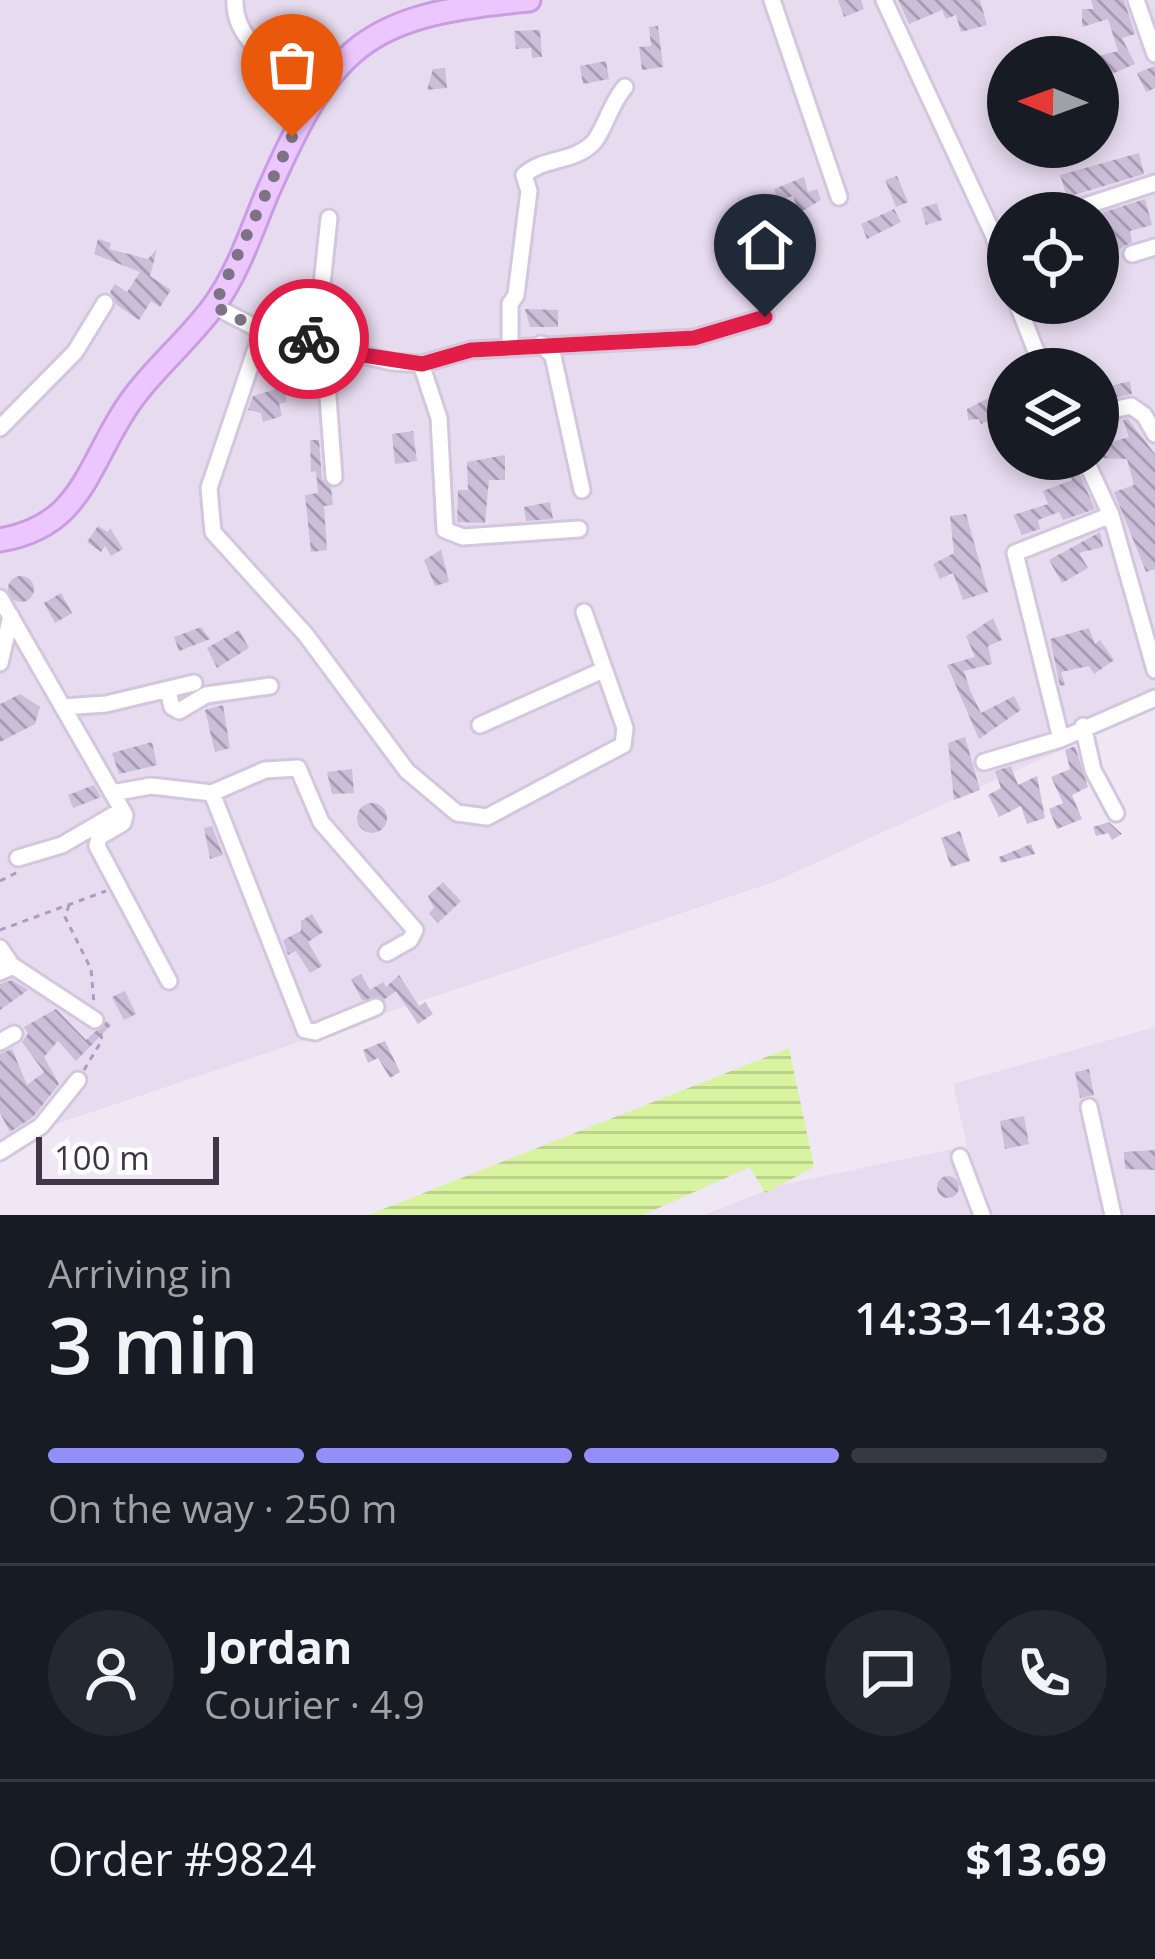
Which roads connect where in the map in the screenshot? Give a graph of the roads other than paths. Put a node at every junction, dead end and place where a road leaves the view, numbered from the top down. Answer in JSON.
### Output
{"nodes":[{"id":1,"x":236,"y":0,"type":"edge"},
{"id":2,"x":530,"y":0,"type":"edge"},
{"id":3,"x":772,"y":0,"type":"edge"},
{"id":4,"x":884,"y":0,"type":"edge"},
{"id":5,"x":1136,"y":0,"type":"edge"},
{"id":6,"x":496,"y":2,"type":"edge"},
{"id":7,"x":1155,"y":54,"type":"edge"},
{"id":8,"x":625,"y":87,"type":"dead end"},
{"id":9,"x":316,"y":89,"type":"junction"},
{"id":10,"x":1155,"y":182,"type":"edge"},
{"id":11,"x":1119,"y":194,"type":"edge"},
{"id":12,"x":838,"y":197,"type":"dead end"},
{"id":13,"x":987,"y":216,"type":"edge"},
{"id":14,"x":329,"y":218,"type":"dead end"},
{"id":15,"x":1155,"y":247,"type":"edge"},
{"id":16,"x":1132,"y":254,"type":"dead end"},
{"id":17,"x":105,"y":304,"type":"dead end"},
{"id":18,"x":214,"y":306,"type":"junction"},
{"id":19,"x":765,"y":317,"type":"dead end"},
{"id":20,"x":262,"y":331,"type":"junction"},
{"id":21,"x":320,"y":343,"type":"junction"},
{"id":22,"x":541,"y":344,"type":"junction"},
{"id":23,"x":510,"y":346,"type":"junction"},
{"id":24,"x":422,"y":364,"type":"junction"},
{"id":25,"x":1119,"y":409,"type":"edge"},
{"id":26,"x":0,"y":428,"type":"edge"},
{"id":27,"x":1155,"y":434,"type":"edge"},
{"id":28,"x":334,"y":477,"type":"dead end"},
{"id":29,"x":1095,"y":480,"type":"edge"},
{"id":30,"x":581,"y":490,"type":"dead end"},
{"id":31,"x":1112,"y":515,"type":"junction"},
{"id":32,"x":579,"y":529,"type":"dead end"},
{"id":33,"x":0,"y":540,"type":"edge"},
{"id":34,"x":0,"y":598,"type":"edge"},
{"id":35,"x":584,"y":612,"type":"dead end"},
{"id":36,"x":11,"y":616,"type":"junction"},
{"id":37,"x":0,"y":663,"type":"edge"},
{"id":38,"x":1155,"y":670,"type":"edge"},
{"id":39,"x":601,"y":671,"type":"junction"},
{"id":40,"x":194,"y":683,"type":"dead end"},
{"id":41,"x":270,"y":686,"type":"dead end"},
{"id":42,"x":167,"y":691,"type":"junction"},
{"id":43,"x":1155,"y":698,"type":"edge"},
{"id":44,"x":63,"y":707,"type":"junction"},
{"id":45,"x":480,"y":725,"type":"dead end"},
{"id":46,"x":1083,"y":726,"type":"junction"},
{"id":47,"x":1061,"y":739,"type":"junction"},
{"id":48,"x":984,"y":762,"type":"dead end"},
{"id":49,"x":112,"y":793,"type":"junction"},
{"id":50,"x":212,"y":793,"type":"junction"},
{"id":51,"x":122,"y":810,"type":"junction"},
{"id":52,"x":1116,"y":813,"type":"dead end"},
{"id":53,"x":18,"y":858,"type":"dead end"},
{"id":54,"x":0,"y":948,"type":"edge"},
{"id":55,"x":387,"y":953,"type":"dead end"},
{"id":56,"x":0,"y":972,"type":"edge"},
{"id":57,"x":170,"y":981,"type":"dead end"},
{"id":58,"x":376,"y":1007,"type":"dead end"},
{"id":59,"x":95,"y":1020,"type":"road end"},
{"id":60,"x":78,"y":1080,"type":"road end"},
{"id":61,"x":1089,"y":1107,"type":"dead end"},
{"id":62,"x":0,"y":1152,"type":"edge"},
{"id":63,"x":960,"y":1157,"type":"dead end"},
{"id":64,"x":982,"y":1215,"type":"edge"},
{"id":65,"x":1113,"y":1215,"type":"edge"}],
"edges":[{"from":1,"to":9,"type":"street"},
{"from":2,"to":6,"type":"main road"},
{"from":3,"to":12,"type":"street"},
{"from":4,"to":13,"type":"street"},
{"from":5,"to":7,"type":"street"},
{"from":6,"to":9,"type":"main road"},
{"from":8,"to":23,"type":"street"},
{"from":9,"to":18,"type":"main road"},
{"from":10,"to":11,"type":"street"},
{"from":14,"to":21,"type":"street"},
{"from":15,"to":16,"type":"street"},
{"from":17,"to":26,"type":"street"},
{"from":18,"to":20,"type":"street"},
{"from":18,"to":33,"type":"main road"},
{"from":19,"to":22,"type":"street"},
{"from":20,"to":21,"type":"street"},
{"from":20,"to":39,"type":"street"},
{"from":21,"to":24,"type":"street"},
{"from":21,"to":28,"type":"street"},
{"from":22,"to":23,"type":"street"},
{"from":22,"to":30,"type":"street"},
{"from":23,"to":24,"type":"street"},
{"from":24,"to":32,"type":"street"},
{"from":25,"to":27,"type":"street"},
{"from":29,"to":31,"type":"street"},
{"from":31,"to":38,"type":"street"},
{"from":31,"to":47,"type":"street"},
{"from":34,"to":36,"type":"street"},
{"from":35,"to":39,"type":"street"},
{"from":36,"to":37,"type":"street"},
{"from":36,"to":44,"type":"street"},
{"from":39,"to":45,"type":"street"},
{"from":40,"to":42,"type":"street"},
{"from":41,"to":42,"type":"street"},
{"from":42,"to":44,"type":"street"},
{"from":43,"to":46,"type":"street"},
{"from":44,"to":49,"type":"street"},
{"from":46,"to":47,"type":"street"},
{"from":46,"to":52,"type":"street"},
{"from":47,"to":48,"type":"street"},
{"from":49,"to":50,"type":"street"},
{"from":49,"to":51,"type":"street"},
{"from":50,"to":55,"type":"street"},
{"from":50,"to":58,"type":"street"},
{"from":51,"to":53,"type":"street"},
{"from":51,"to":57,"type":"street"},
{"from":54,"to":56,"type":"street"},
{"from":56,"to":59,"type":"street"},
{"from":60,"to":62,"type":"street"},
{"from":61,"to":65,"type":"street"},
{"from":63,"to":64,"type":"street"}]}
